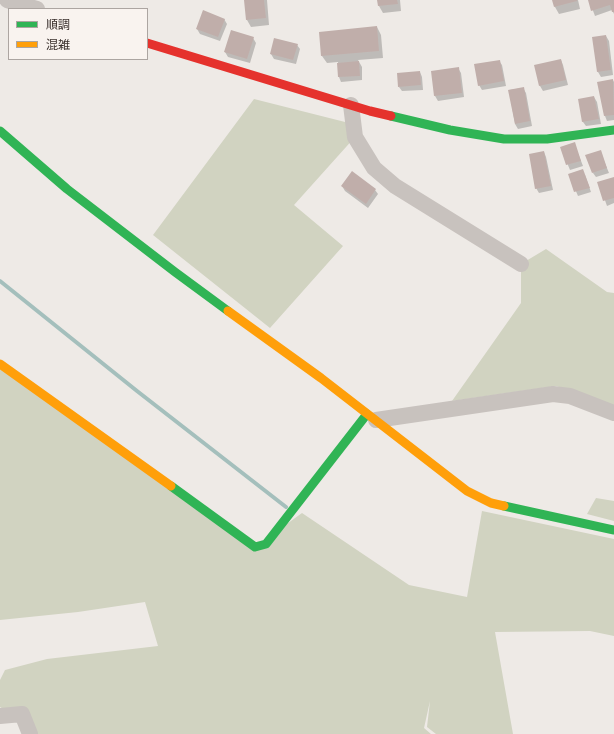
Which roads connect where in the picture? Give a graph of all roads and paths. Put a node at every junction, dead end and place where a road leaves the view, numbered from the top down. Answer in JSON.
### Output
{"nodes":[{"id":1,"x":7,"y":0,"type":"edge"},
{"id":2,"x":33,"y":8,"type":"edge"},
{"id":3,"x":148,"y":43,"type":"edge"},
{"id":4,"x":351,"y":105,"type":"junction"},
{"id":5,"x":614,"y":130,"type":"edge"},
{"id":6,"x":0,"y":131,"type":"edge"},
{"id":7,"x":521,"y":264,"type":"dead end"},
{"id":8,"x":0,"y":364,"type":"edge"},
{"id":9,"x":614,"y":414,"type":"edge"},
{"id":10,"x":371,"y":417,"type":"junction"},
{"id":11,"x":614,"y":530,"type":"edge"},
{"id":12,"x":0,"y":716,"type":"edge"},
{"id":13,"x":30,"y":734,"type":"edge"}],
"edges":[{"from":1,"to":2,"type":"street"},
{"from":3,"to":4,"type":"street"},
{"from":4,"to":5,"type":"street"},
{"from":4,"to":7,"type":"street"},
{"from":6,"to":10,"type":"street"},
{"from":8,"to":10,"type":"street"},
{"from":9,"to":10,"type":"street"},
{"from":10,"to":11,"type":"street"},
{"from":12,"to":13,"type":"street"}]}
